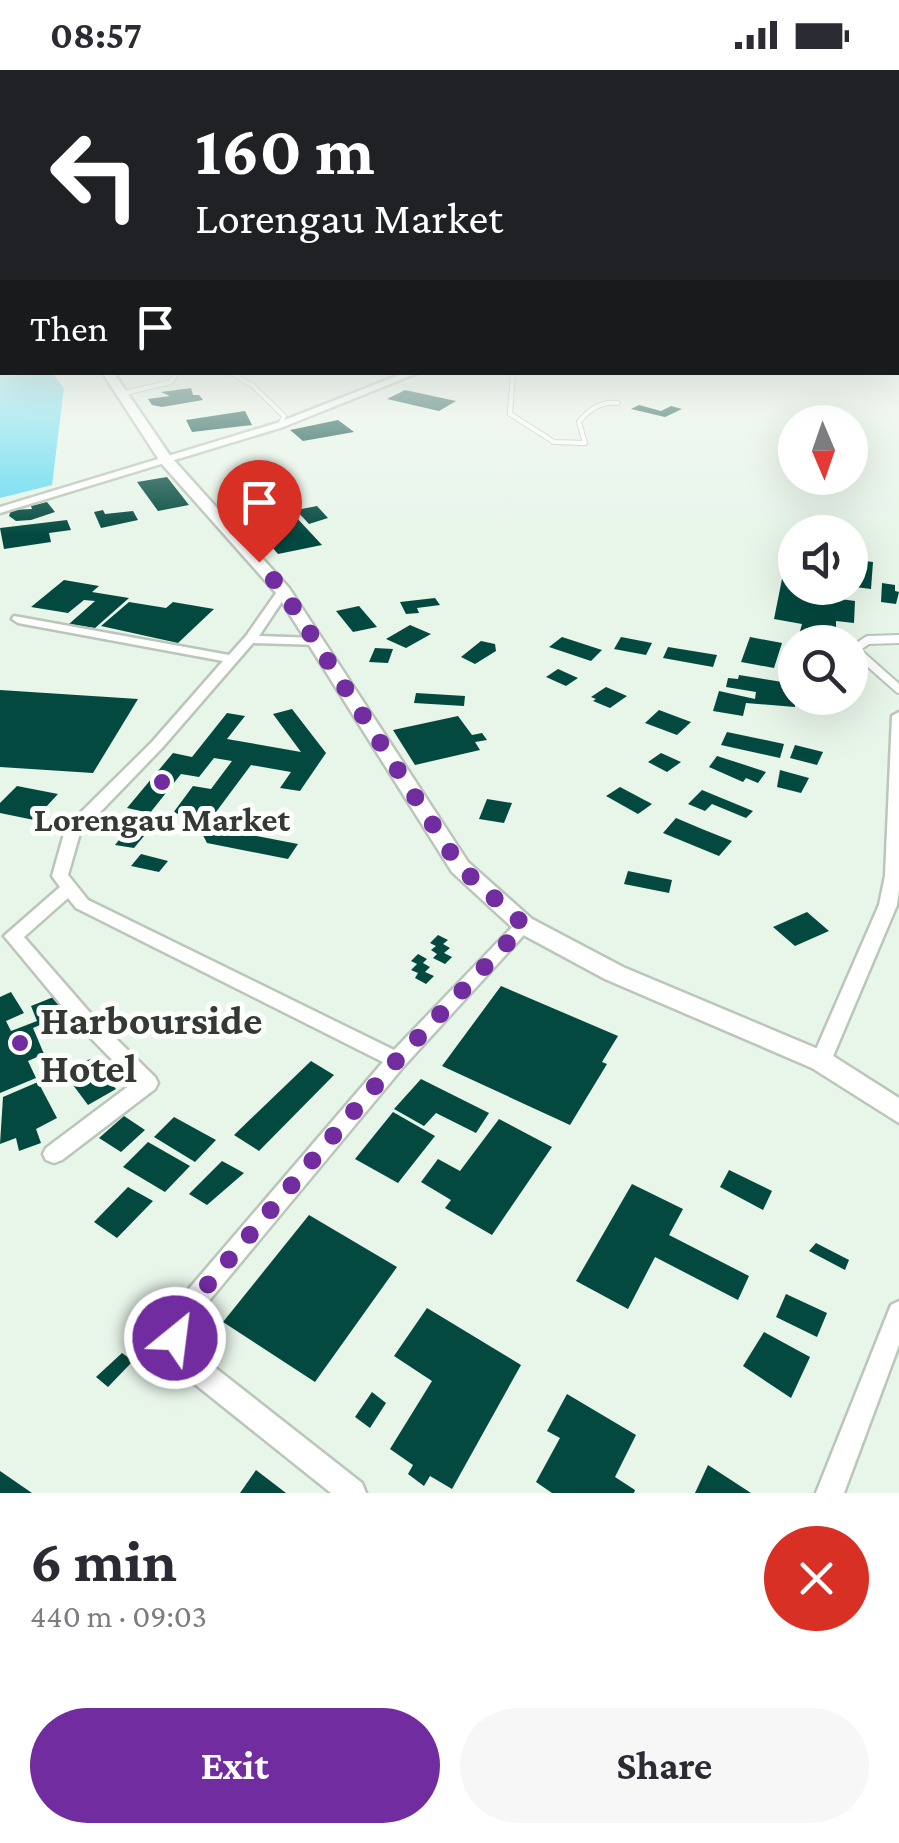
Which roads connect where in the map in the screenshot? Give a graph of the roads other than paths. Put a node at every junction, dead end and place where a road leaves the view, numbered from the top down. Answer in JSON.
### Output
{"nodes":[{"id":1,"x":127,"y":402,"type":"edge"},
{"id":2,"x":266,"y":402,"type":"edge"},
{"id":3,"x":338,"y":402,"type":"edge"},
{"id":4,"x":511,"y":402,"type":"edge"},
{"id":5,"x":605,"y":402,"type":"edge"},
{"id":6,"x":615,"y":402,"type":"edge"},
{"id":7,"x":618,"y":403,"type":"dead end"},
{"id":8,"x":280,"y":425,"type":"junction"},
{"id":9,"x":166,"y":460,"type":"junction"},
{"id":10,"x":0,"y":510,"type":"edge"},
{"id":11,"x":283,"y":591,"type":"junction"},
{"id":12,"x":18,"y":619,"type":"dead end"},
{"id":13,"x":250,"y":639,"type":"junction"},
{"id":14,"x":868,"y":640,"type":"edge"},
{"id":15,"x":899,"y":640,"type":"edge"},
{"id":16,"x":316,"y":642,"type":"junction"},
{"id":17,"x":231,"y":659,"type":"junction"},
{"id":18,"x":868,"y":664,"type":"edge"},
{"id":19,"x":899,"y":689,"type":"edge"},
{"id":20,"x":899,"y":716,"type":"edge"},
{"id":21,"x":69,"y":888,"type":"junction"},
{"id":22,"x":524,"y":925,"type":"junction"},
{"id":23,"x":397,"y":1060,"type":"junction"},
{"id":24,"x":820,"y":1061,"type":"junction"},
{"id":25,"x":899,"y":1112,"type":"edge"},
{"id":26,"x":54,"y":1154,"type":"dead end"},
{"id":27,"x":898,"y":1318,"type":"edge"},
{"id":28,"x":352,"y":1493,"type":"edge"},
{"id":29,"x":830,"y":1493,"type":"edge"}],
"edges":[{"from":1,"to":9,"type":"main road"},
{"from":2,"to":8,"type":"lane"},
{"from":3,"to":8,"type":"street"},
{"from":4,"to":5,"type":"lane"},
{"from":6,"to":7,"type":"lane"},
{"from":8,"to":9,"type":"street"},
{"from":9,"to":10,"type":"street"},
{"from":9,"to":11,"type":"main road"},
{"from":11,"to":13,"type":"street"},
{"from":11,"to":16,"type":"main road"},
{"from":12,"to":17,"type":"street"},
{"from":13,"to":16,"type":"street"},
{"from":13,"to":17,"type":"street"},
{"from":14,"to":15,"type":"lane"},
{"from":16,"to":22,"type":"main road"},
{"from":17,"to":21,"type":"street"},
{"from":18,"to":19,"type":"lane"},
{"from":20,"to":24,"type":"street"},
{"from":21,"to":23,"type":"street"},
{"from":21,"to":26,"type":"street"},
{"from":22,"to":23,"type":"street"},
{"from":22,"to":24,"type":"main road"},
{"from":23,"to":28,"type":"street"},
{"from":24,"to":25,"type":"main road"},
{"from":27,"to":29,"type":"street"}]}
